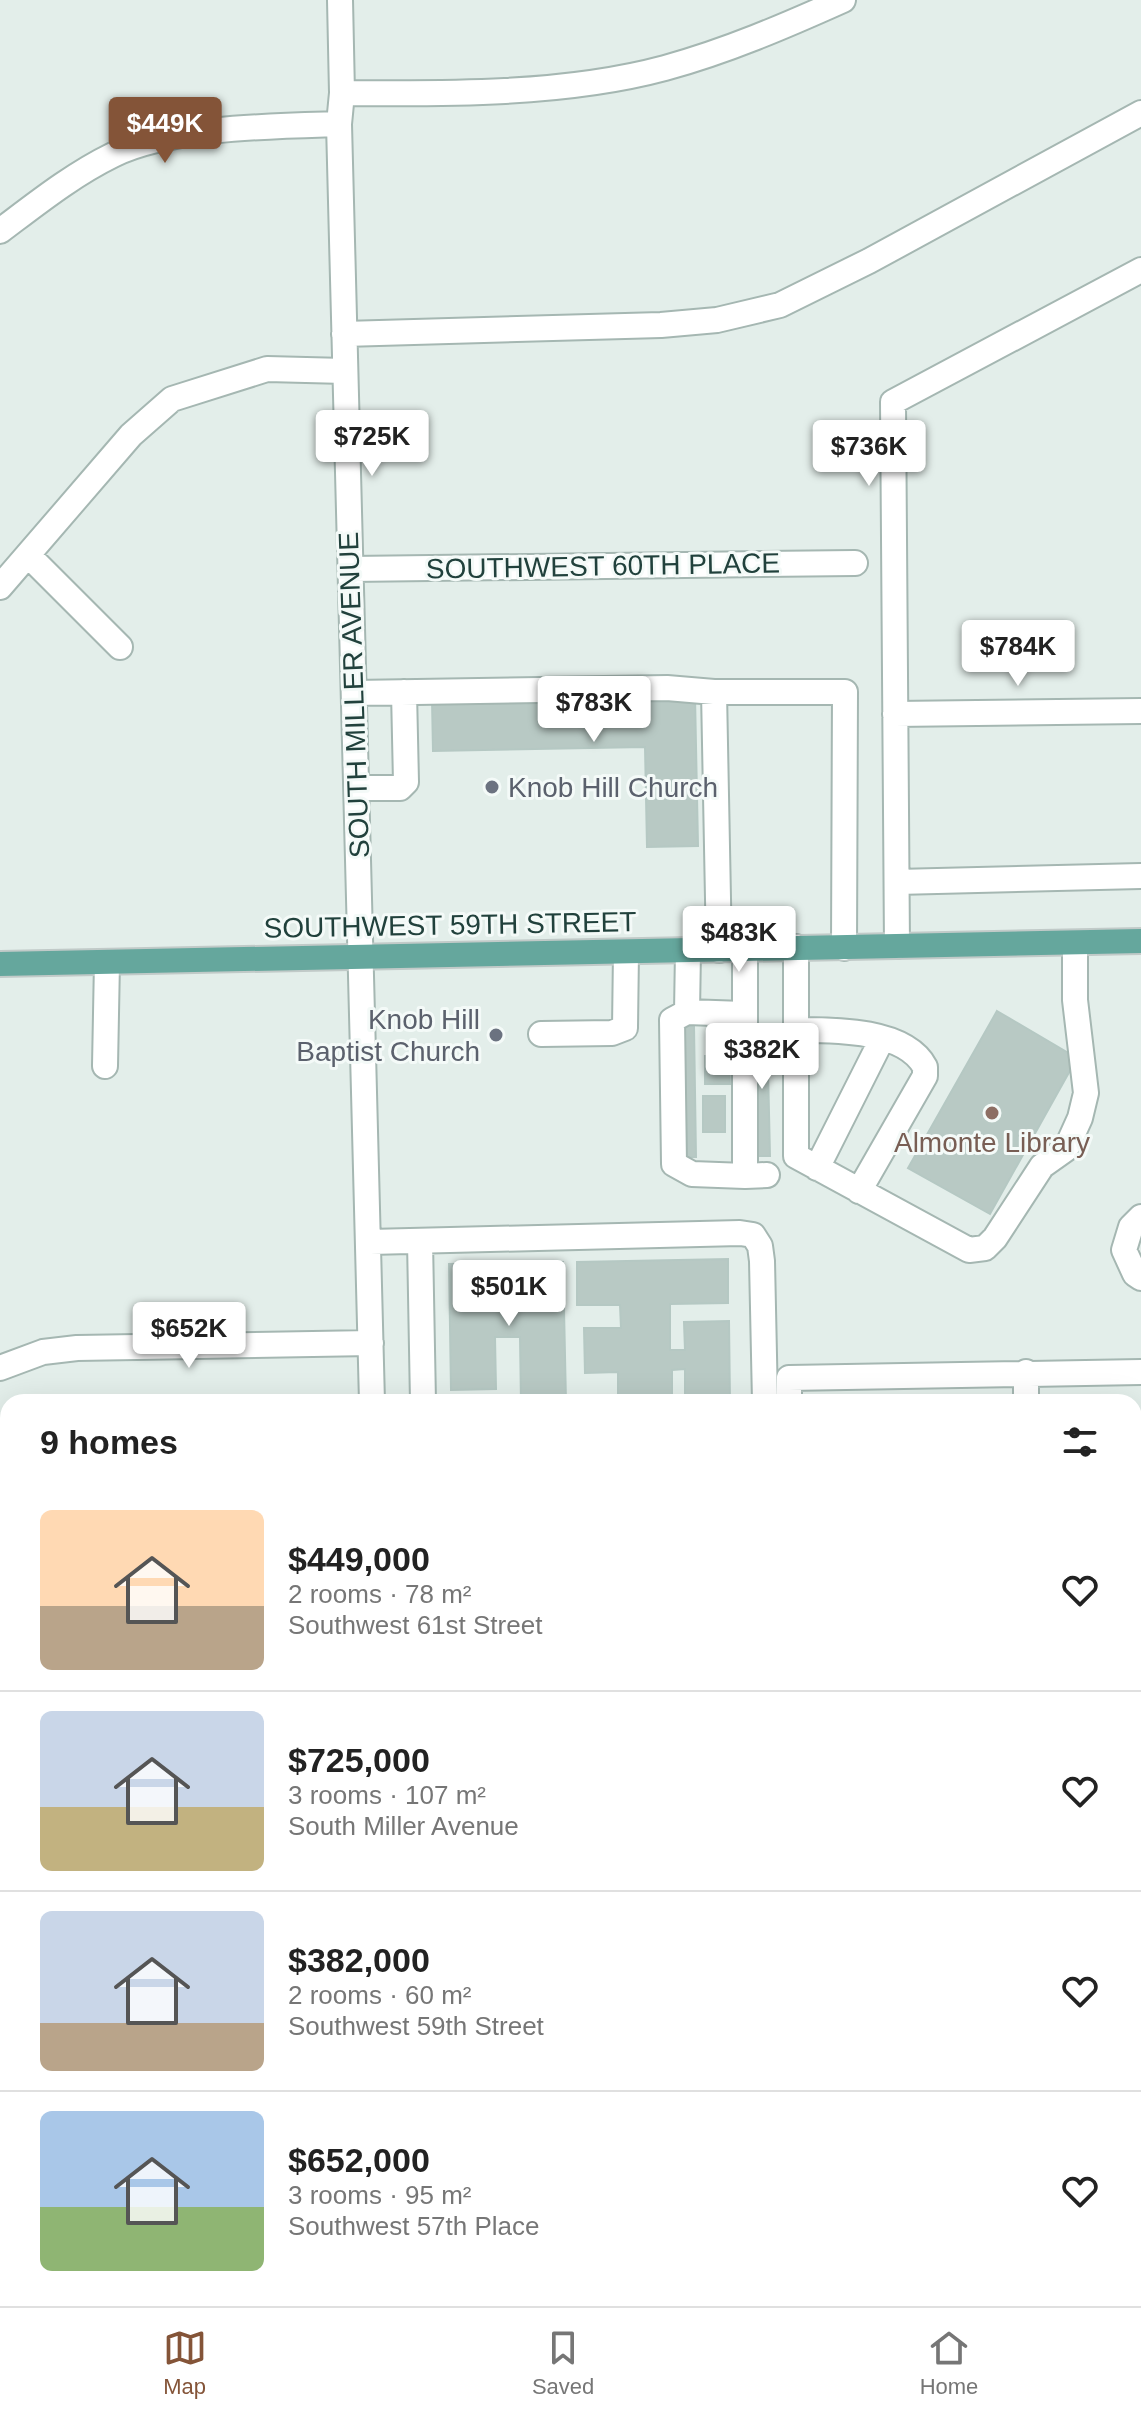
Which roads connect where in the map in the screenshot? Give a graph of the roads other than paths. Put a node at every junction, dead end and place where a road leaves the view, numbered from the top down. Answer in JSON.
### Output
{"nodes":[{"id":1,"x":340,"y":0,"type":"edge"},
{"id":2,"x":843,"y":0,"type":"edge"},
{"id":3,"x":342,"y":93,"type":"junction"},
{"id":4,"x":1141,"y":113,"type":"edge"},
{"id":5,"x":339,"y":124,"type":"junction"},
{"id":6,"x":0,"y":231,"type":"edge"},
{"id":7,"x":1141,"y":270,"type":"edge"},
{"id":8,"x":344,"y":334,"type":"junction"},
{"id":9,"x":345,"y":371,"type":"junction"},
{"id":10,"x":28,"y":555,"type":"junction"},
{"id":11,"x":855,"y":563,"type":"dead end"},
{"id":12,"x":351,"y":569,"type":"junction"},
{"id":13,"x":0,"y":587,"type":"edge"},
{"id":14,"x":120,"y":647,"type":"dead end"},
{"id":15,"x":404,"y":692,"type":"junction"},
{"id":16,"x":714,"y":692,"type":"junction"},
{"id":17,"x":354,"y":693,"type":"junction"},
{"id":18,"x":1141,"y":711,"type":"edge"},
{"id":19,"x":895,"y":714,"type":"junction"},
{"id":20,"x":357,"y":788,"type":"junction"},
{"id":21,"x":1141,"y":876,"type":"edge"},
{"id":22,"x":897,"y":882,"type":"junction"},
{"id":23,"x":1141,"y":941,"type":"edge"},
{"id":24,"x":1075,"y":943,"type":"junction"},
{"id":25,"x":897,"y":946,"type":"junction"},
{"id":26,"x":796,"y":947,"type":"junction"},
{"id":27,"x":844,"y":948,"type":"junction"},
{"id":28,"x":719,"y":950,"type":"junction"},
{"id":29,"x":745,"y":950,"type":"junction"},
{"id":30,"x":688,"y":951,"type":"junction"},
{"id":31,"x":626,"y":952,"type":"junction"},
{"id":32,"x":362,"y":957,"type":"junction"},
{"id":33,"x":107,"y":962,"type":"junction"},
{"id":34,"x":0,"y":964,"type":"edge"},
{"id":35,"x":687,"y":1012,"type":"junction"},
{"id":36,"x":743,"y":1014,"type":"junction"},
{"id":37,"x":797,"y":1030,"type":"junction"},
{"id":38,"x":541,"y":1034,"type":"dead end"},
{"id":39,"x":882,"y":1039,"type":"junction"},
{"id":40,"x":105,"y":1066,"type":"dead end"},
{"id":41,"x":817,"y":1168,"type":"junction"},
{"id":42,"x":859,"y":1191,"type":"junction"},
{"id":43,"x":1141,"y":1217,"type":"edge"},
{"id":44,"x":420,"y":1241,"type":"junction"},
{"id":45,"x":370,"y":1242,"type":"junction"},
{"id":46,"x":1141,"y":1278,"type":"edge"},
{"id":47,"x":371,"y":1343,"type":"junction"},
{"id":48,"x":0,"y":1368,"type":"edge"},
{"id":49,"x":1026,"y":1372,"type":"junction"},
{"id":50,"x":1141,"y":1372,"type":"edge"},
{"id":51,"x":372,"y":1394,"type":"edge"},
{"id":52,"x":423,"y":1394,"type":"edge"},
{"id":53,"x":765,"y":1394,"type":"edge"},
{"id":54,"x":789,"y":1394,"type":"edge"},
{"id":55,"x":1026,"y":1394,"type":"edge"}],
"edges":[{"from":1,"to":3,"type":"street","name":"SOUTH MILLER AVENUE"},
{"from":2,"to":3,"type":"street"},
{"from":3,"to":5,"type":"street","name":"SOUTH MILLER AVENUE"},
{"from":4,"to":8,"type":"street"},
{"from":5,"to":6,"type":"street"},
{"from":5,"to":8,"type":"street","name":"SOUTH MILLER AVENUE"},
{"from":7,"to":19,"type":"street"},
{"from":8,"to":9,"type":"street","name":"SOUTH MILLER AVENUE"},
{"from":9,"to":10,"type":"street"},
{"from":9,"to":12,"type":"street","name":"SOUTH MILLER AVENUE"},
{"from":10,"to":13,"type":"street"},
{"from":10,"to":14,"type":"street"},
{"from":11,"to":12,"type":"street","name":"SOUTHWEST 60TH PLACE"},
{"from":12,"to":17,"type":"street","name":"SOUTH MILLER AVENUE"},
{"from":15,"to":16,"type":"street"},
{"from":15,"to":17,"type":"street"},
{"from":15,"to":20,"type":"street"},
{"from":16,"to":27,"type":"street"},
{"from":16,"to":28,"type":"street"},
{"from":17,"to":20,"type":"street","name":"SOUTH MILLER AVENUE"},
{"from":18,"to":19,"type":"street"},
{"from":19,"to":22,"type":"street"},
{"from":20,"to":32,"type":"street","name":"SOUTH MILLER AVENUE"},
{"from":21,"to":22,"type":"street"},
{"from":22,"to":25,"type":"street"},
{"from":23,"to":24,"type":"main road","name":"SOUTHWEST 59TH STREET"},
{"from":24,"to":25,"type":"main road","name":"SOUTHWEST 59TH STREET"},
{"from":24,"to":42,"type":"street"},
{"from":25,"to":27,"type":"main road","name":"SOUTHWEST 59TH STREET"},
{"from":26,"to":27,"type":"main road","name":"SOUTHWEST 59TH STREET"},
{"from":26,"to":29,"type":"main road","name":"SOUTHWEST 59TH STREET"},
{"from":26,"to":37,"type":"street"},
{"from":28,"to":29,"type":"main road","name":"SOUTHWEST 59TH STREET"},
{"from":28,"to":30,"type":"main road","name":"SOUTHWEST 59TH STREET"},
{"from":29,"to":36,"type":"street"},
{"from":30,"to":31,"type":"main road","name":"SOUTHWEST 59TH STREET"},
{"from":30,"to":35,"type":"street"},
{"from":31,"to":32,"type":"main road","name":"SOUTHWEST 59TH STREET"},
{"from":31,"to":38,"type":"street"},
{"from":32,"to":33,"type":"main road","name":"SOUTHWEST 59TH STREET"},
{"from":32,"to":45,"type":"street","name":"SOUTH MILLER AVENUE"},
{"from":33,"to":34,"type":"main road","name":"SOUTHWEST 59TH STREET"},
{"from":33,"to":40,"type":"street"},
{"from":35,"to":36,"type":"street"},
{"from":35,"to":36,"type":"street"},
{"from":37,"to":39,"type":"street"},
{"from":37,"to":41,"type":"street"},
{"from":39,"to":41,"type":"street"},
{"from":39,"to":42,"type":"street"},
{"from":41,"to":42,"type":"street"},
{"from":43,"to":46,"type":"street"},
{"from":44,"to":45,"type":"street"},
{"from":44,"to":52,"type":"street"},
{"from":44,"to":53,"type":"street"},
{"from":45,"to":47,"type":"street","name":"SOUTH MILLER AVENUE"},
{"from":47,"to":48,"type":"street"},
{"from":47,"to":51,"type":"street","name":"SOUTH MILLER AVENUE"},
{"from":49,"to":50,"type":"street"},
{"from":49,"to":54,"type":"street"},
{"from":49,"to":55,"type":"street"}]}
